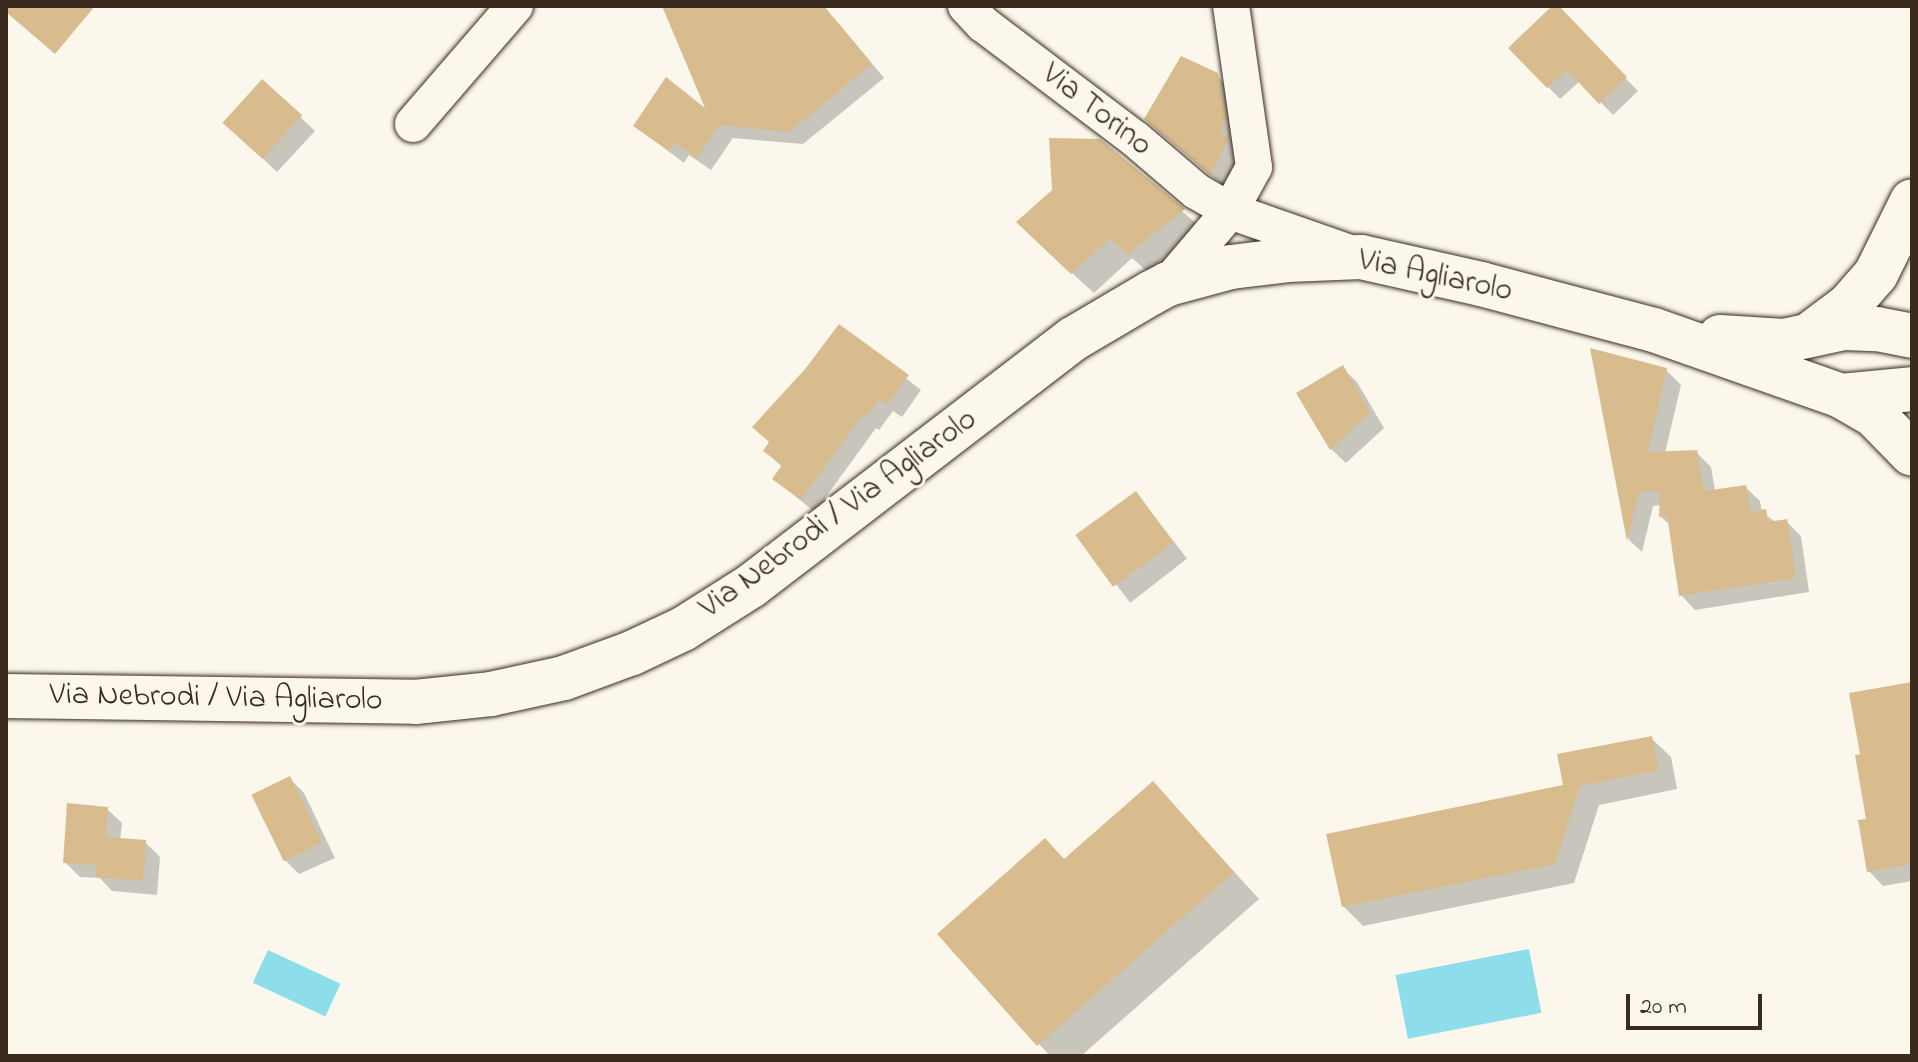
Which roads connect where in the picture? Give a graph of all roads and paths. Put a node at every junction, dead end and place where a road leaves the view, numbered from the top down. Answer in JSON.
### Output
{"nodes":[{"id":1,"x":515,"y":6,"type":"edge"},
{"id":2,"x":966,"y":6,"type":"edge"},
{"id":3,"x":1231,"y":6,"type":"edge"},
{"id":4,"x":413,"y":124,"type":"dead end"},
{"id":5,"x":1912,"y":201,"type":"edge"},
{"id":6,"x":1230,"y":211,"type":"junction"},
{"id":7,"x":1361,"y":257,"type":"junction"},
{"id":8,"x":1168,"y":284,"type":"junction"},
{"id":9,"x":1654,"y":330,"type":"junction"},
{"id":10,"x":1809,"y":335,"type":"junction"},
{"id":11,"x":1912,"y":336,"type":"edge"},
{"id":12,"x":1912,"y":389,"type":"edge"},
{"id":13,"x":1841,"y":396,"type":"junction"},
{"id":14,"x":1912,"y":454,"type":"edge"},
{"id":15,"x":6,"y":696,"type":"edge"}],
"edges":[{"from":1,"to":4,"type":"street"},
{"from":2,"to":6,"type":"street","name":"Via Torino"},
{"from":3,"to":6,"type":"street"},
{"from":5,"to":10,"type":"street"},
{"from":6,"to":7,"type":"street","name":"Via Torino"},
{"from":6,"to":8,"type":"street"},
{"from":7,"to":8,"type":"street","name":"Via Agliarolo"},
{"from":7,"to":9,"type":"street","name":"Via Agliarolo"},
{"from":8,"to":15,"type":"street","name":"Via Nebrodi / Via Agliarolo"},
{"from":9,"to":10,"type":"street"},
{"from":9,"to":13,"type":"street"},
{"from":10,"to":11,"type":"street"},
{"from":12,"to":13,"type":"street"},
{"from":13,"to":14,"type":"street"}]}
